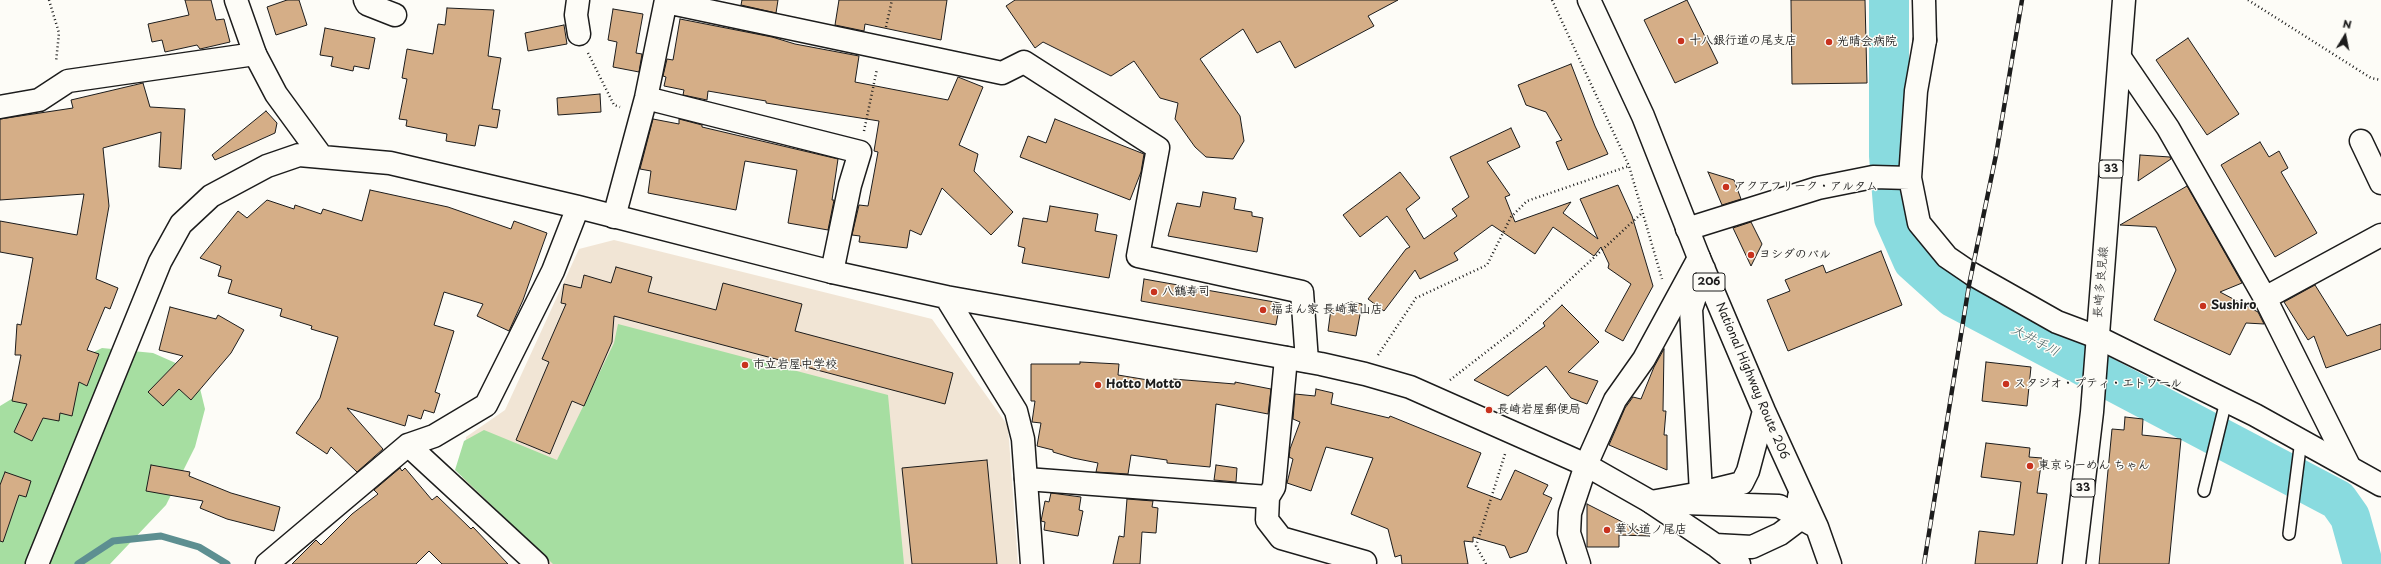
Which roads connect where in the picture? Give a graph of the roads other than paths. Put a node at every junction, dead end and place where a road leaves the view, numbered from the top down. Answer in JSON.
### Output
{"nodes":[{"id":1,"x":236,"y":0,"type":"edge"},
{"id":2,"x":365,"y":0,"type":"edge"},
{"id":3,"x":578,"y":0,"type":"edge"},
{"id":4,"x":1589,"y":0,"type":"edge"},
{"id":5,"x":1924,"y":0,"type":"edge"},
{"id":6,"x":2124,"y":0,"type":"edge"},
{"id":7,"x":666,"y":1,"type":"edge"},
{"id":8,"x":395,"y":15,"type":"dead end"},
{"id":9,"x":579,"y":34,"type":"road end"},
{"id":10,"x":255,"y":54,"type":"junction"},
{"id":11,"x":2121,"y":59,"type":"junction"},
{"id":12,"x":646,"y":98,"type":"junction"},
{"id":13,"x":0,"y":107,"type":"edge"},
{"id":14,"x":2361,"y":141,"type":"dead end"},
{"id":15,"x":322,"y":157,"type":"junction"},
{"id":16,"x":1906,"y":178,"type":"junction"},
{"id":17,"x":2381,"y":183,"type":"edge"},
{"id":18,"x":578,"y":207,"type":"junction"},
{"id":19,"x":614,"y":217,"type":"junction"},
{"id":20,"x":1687,"y":229,"type":"junction"},
{"id":21,"x":2381,"y":235,"type":"edge"},
{"id":22,"x":1701,"y":263,"type":"junction"},
{"id":23,"x":832,"y":272,"type":"junction"},
{"id":24,"x":946,"y":297,"type":"junction"},
{"id":25,"x":2265,"y":298,"type":"junction"},
{"id":26,"x":2097,"y":337,"type":"junction"},
{"id":27,"x":1296,"y":360,"type":"junction"},
{"id":28,"x":2226,"y":402,"type":"junction"},
{"id":29,"x":1764,"y":411,"type":"junction"},
{"id":30,"x":2301,"y":441,"type":"junction"},
{"id":31,"x":408,"y":445,"type":"junction"},
{"id":32,"x":1586,"y":465,"type":"junction"},
{"id":33,"x":2349,"y":466,"type":"junction"},
{"id":34,"x":1026,"y":479,"type":"junction"},
{"id":35,"x":2381,"y":485,"type":"edge"},
{"id":36,"x":1800,"y":490,"type":"junction"},
{"id":37,"x":2204,"y":491,"type":"dead end"},
{"id":38,"x":1701,"y":492,"type":"junction"},
{"id":39,"x":1268,"y":497,"type":"junction"},
{"id":40,"x":1651,"y":502,"type":"junction"},
{"id":41,"x":1797,"y":516,"type":"junction"},
{"id":42,"x":1817,"y":528,"type":"junction"},
{"id":43,"x":2289,"y":534,"type":"dead end"},
{"id":44,"x":1715,"y":545,"type":"junction"},
{"id":45,"x":1365,"y":562,"type":"dead end"},
{"id":46,"x":37,"y":564,"type":"edge"},
{"id":47,"x":267,"y":564,"type":"edge"},
{"id":48,"x":537,"y":564,"type":"edge"},
{"id":49,"x":1032,"y":564,"type":"edge"},
{"id":50,"x":1579,"y":564,"type":"edge"},
{"id":51,"x":1739,"y":564,"type":"edge"},
{"id":52,"x":1830,"y":564,"type":"edge"},
{"id":53,"x":2074,"y":564,"type":"edge"}],
"edges":[{"from":1,"to":10,"type":"main road"},
{"from":2,"to":8,"type":"main road"},
{"from":3,"to":9,"type":"main road"},
{"from":4,"to":20,"type":"main road","name":"National Highway Route 206","number":"206"},
{"from":5,"to":16,"type":"main road"},
{"from":6,"to":11,"type":"main road","name":"長崎多良見線","number":"33"},
{"from":7,"to":12,"type":"main road"},
{"from":7,"to":27,"type":"main road"},
{"from":10,"to":13,"type":"main road"},
{"from":10,"to":15,"type":"main road"},
{"from":11,"to":25,"type":"main road"},
{"from":11,"to":26,"type":"main road","name":"長崎多良見線","number":"33"},
{"from":12,"to":19,"type":"main road"},
{"from":12,"to":23,"type":"main road"},
{"from":14,"to":17,"type":"main road"},
{"from":15,"to":18,"type":"main road"},
{"from":15,"to":46,"type":"main road"},
{"from":16,"to":20,"type":"main road"},
{"from":16,"to":26,"type":"main road"},
{"from":18,"to":19,"type":"main road"},
{"from":18,"to":31,"type":"main road"},
{"from":19,"to":23,"type":"main road"},
{"from":20,"to":22,"type":"main road","name":"National Highway Route 206","number":"206"},
{"from":21,"to":25,"type":"main road"},
{"from":22,"to":29,"type":"main road","name":"National Highway Route 206","number":"206"},
{"from":22,"to":32,"type":"main road"},
{"from":22,"to":38,"type":"main road"},
{"from":23,"to":24,"type":"main road"},
{"from":24,"to":27,"type":"main road"},
{"from":24,"to":34,"type":"main road"},
{"from":25,"to":33,"type":"main road"},
{"from":26,"to":28,"type":"main road"},
{"from":26,"to":53,"type":"main road","name":"長崎多良見線","number":"33"},
{"from":27,"to":32,"type":"main road"},
{"from":27,"to":39,"type":"main road"},
{"from":28,"to":30,"type":"main road"},
{"from":28,"to":37,"type":"lane"},
{"from":29,"to":36,"type":"main road","name":"National Highway Route 206","number":"206"},
{"from":29,"to":38,"type":"main road"},
{"from":30,"to":33,"type":"main road"},
{"from":30,"to":43,"type":"lane"},
{"from":31,"to":47,"type":"main road"},
{"from":31,"to":48,"type":"main road"},
{"from":32,"to":40,"type":"main road"},
{"from":32,"to":50,"type":"main road"},
{"from":33,"to":35,"type":"main road"},
{"from":34,"to":39,"type":"main road"},
{"from":34,"to":49,"type":"main road"},
{"from":36,"to":41,"type":"main road"},
{"from":36,"to":42,"type":"main road","name":"National Highway Route 206","number":"206"},
{"from":38,"to":40,"type":"main road"},
{"from":39,"to":45,"type":"main road"},
{"from":40,"to":41,"type":"main road"},
{"from":40,"to":44,"type":"main road"},
{"from":41,"to":42,"type":"main road"},
{"from":41,"to":44,"type":"main road"},
{"from":42,"to":52,"type":"main road","name":"National Highway Route 206","number":"206"},
{"from":44,"to":51,"type":"main road"}]}
